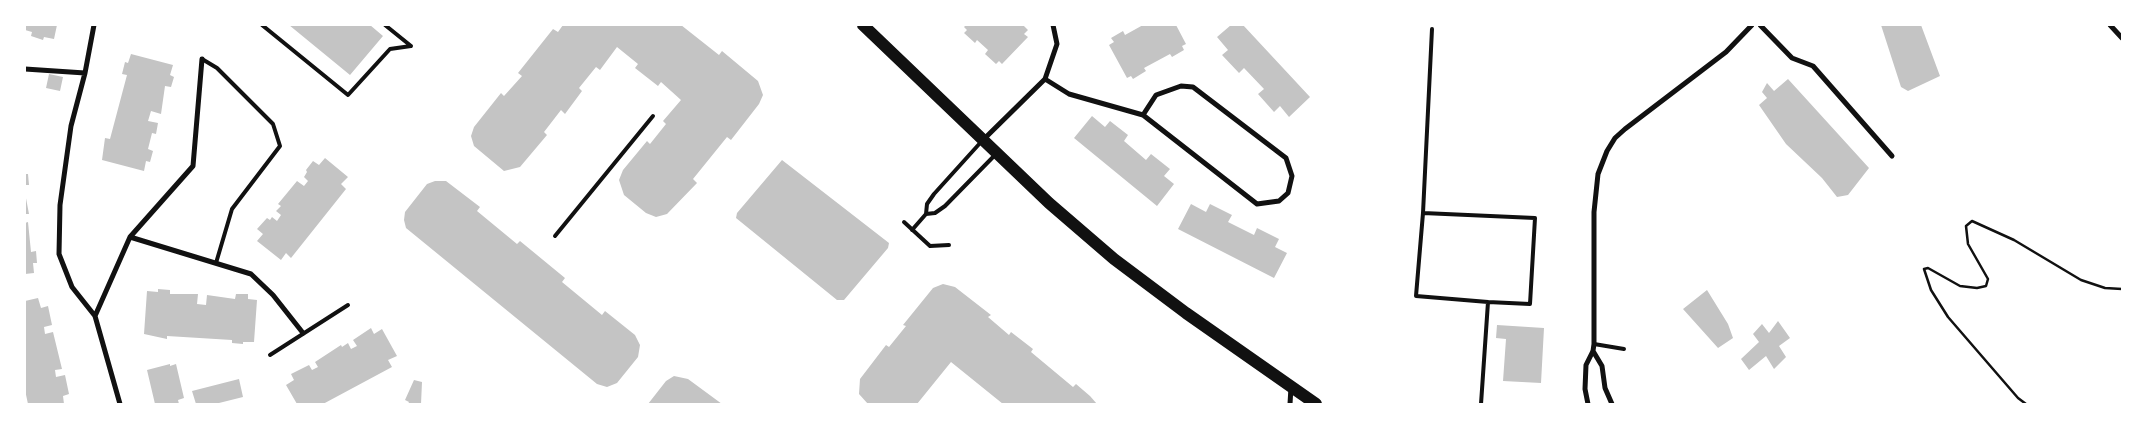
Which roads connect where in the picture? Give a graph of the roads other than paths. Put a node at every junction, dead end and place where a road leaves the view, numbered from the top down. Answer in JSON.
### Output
{"nodes":[{"id":1,"x":94,"y":25,"type":"edge"},
{"id":2,"x":262,"y":25,"type":"edge"},
{"id":3,"x":386,"y":25,"type":"edge"},
{"id":4,"x":863,"y":25,"type":"edge"},
{"id":5,"x":1053,"y":25,"type":"edge"},
{"id":6,"x":1752,"y":25,"type":"edge"},
{"id":7,"x":1760,"y":25,"type":"edge"},
{"id":8,"x":2110,"y":25,"type":"edge"},
{"id":9,"x":1432,"y":29,"type":"dead end"},
{"id":10,"x":2122,"y":38,"type":"edge"},
{"id":11,"x":202,"y":59,"type":"joint"},
{"id":12,"x":25,"y":69,"type":"edge"},
{"id":13,"x":85,"y":73,"type":"junction"},
{"id":14,"x":1045,"y":79,"type":"junction"},
{"id":15,"x":1143,"y":114,"type":"junction"},
{"id":16,"x":653,"y":116,"type":"dead end"},
{"id":17,"x":983,"y":141,"type":"junction"},
{"id":18,"x":996,"y":154,"type":"junction"},
{"id":19,"x":1892,"y":156,"type":"dead end"},
{"id":20,"x":1423,"y":213,"type":"junction"},
{"id":21,"x":926,"y":214,"type":"junction"},
{"id":22,"x":904,"y":222,"type":"dead end"},
{"id":23,"x":912,"y":230,"type":"junction"},
{"id":24,"x":555,"y":236,"type":"dead end"},
{"id":25,"x":130,"y":237,"type":"junction"},
{"id":26,"x":949,"y":245,"type":"dead end"},
{"id":27,"x":216,"y":263,"type":"junction"},
{"id":28,"x":1488,"y":302,"type":"junction"},
{"id":29,"x":348,"y":305,"type":"dead end"},
{"id":30,"x":95,"y":316,"type":"junction"},
{"id":31,"x":303,"y":333,"type":"junction"},
{"id":32,"x":1594,"y":344,"type":"junction"},
{"id":33,"x":1624,"y":349,"type":"dead end"},
{"id":34,"x":1593,"y":351,"type":"junction"},
{"id":35,"x":270,"y":355,"type":"dead end"},
{"id":36,"x":1291,"y":387,"type":"junction"},
{"id":37,"x":120,"y":404,"type":"edge"},
{"id":38,"x":1290,"y":404,"type":"edge"},
{"id":39,"x":1316,"y":404,"type":"edge"},
{"id":40,"x":1481,"y":404,"type":"edge"},
{"id":41,"x":1588,"y":404,"type":"edge"},
{"id":42,"x":1612,"y":404,"type":"edge"}],
"edges":[{"from":1,"to":13,"type":"street"},
{"from":2,"to":3,"type":"lane"},
{"from":4,"to":17,"type":"main road"},
{"from":5,"to":14,"type":"street"},
{"from":6,"to":32,"type":"street"},
{"from":7,"to":19,"type":"street"},
{"from":8,"to":10,"type":"street"},
{"from":9,"to":20,"type":"lane"},
{"from":11,"to":25,"type":"street"},
{"from":11,"to":27,"type":"lane"},
{"from":12,"to":13,"type":"street"},
{"from":13,"to":30,"type":"street"},
{"from":14,"to":15,"type":"street"},
{"from":14,"to":17,"type":"street"},
{"from":15,"to":15,"type":"street"},
{"from":16,"to":24,"type":"lane"},
{"from":17,"to":18,"type":"main road"},
{"from":17,"to":21,"type":"lane"},
{"from":18,"to":21,"type":"lane"},
{"from":18,"to":36,"type":"main road"},
{"from":20,"to":28,"type":"lane"},
{"from":20,"to":28,"type":"lane"},
{"from":21,"to":23,"type":"lane"},
{"from":22,"to":23,"type":"lane"},
{"from":23,"to":26,"type":"lane"},
{"from":25,"to":27,"type":"street"},
{"from":25,"to":30,"type":"street"},
{"from":27,"to":31,"type":"street"},
{"from":28,"to":40,"type":"lane"},
{"from":29,"to":31,"type":"lane"},
{"from":30,"to":37,"type":"street"},
{"from":31,"to":35,"type":"lane"},
{"from":32,"to":33,"type":"lane"},
{"from":32,"to":34,"type":"street"},
{"from":34,"to":41,"type":"street"},
{"from":34,"to":42,"type":"street"},
{"from":36,"to":38,"type":"street"},
{"from":36,"to":39,"type":"main road"}]}
